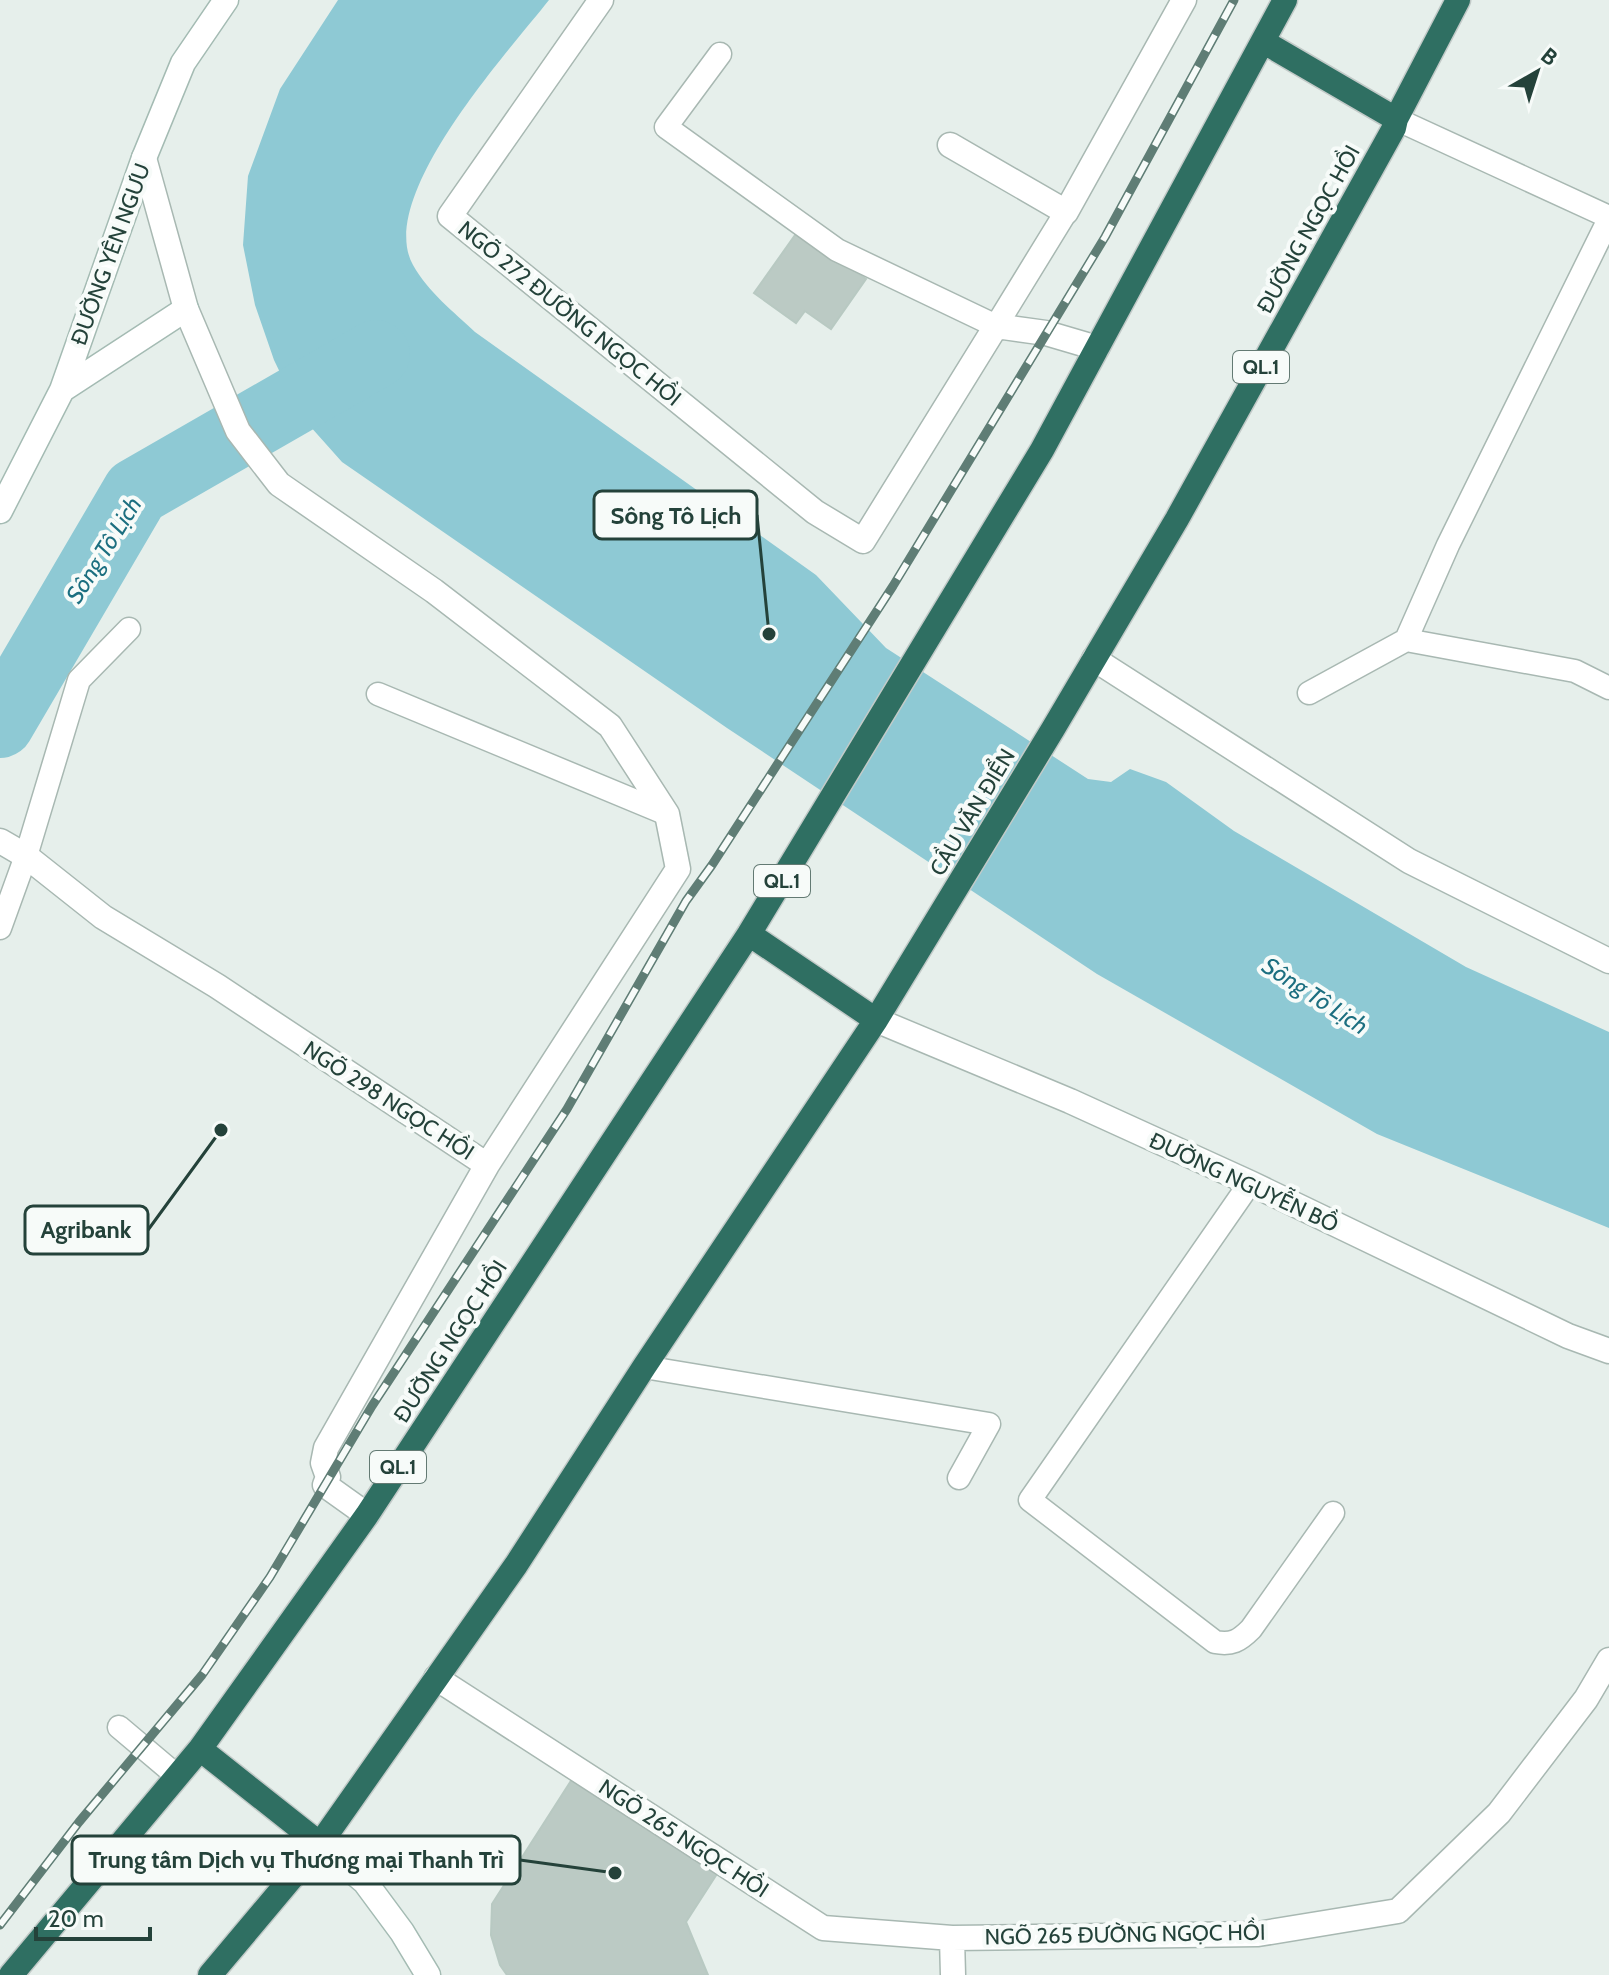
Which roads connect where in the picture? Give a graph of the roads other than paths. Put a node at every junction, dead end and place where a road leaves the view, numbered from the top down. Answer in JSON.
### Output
{"nodes":[{"id":1,"x":226,"y":0,"type":"edge"},
{"id":2,"x":601,"y":0,"type":"edge"},
{"id":3,"x":1184,"y":0,"type":"edge"},
{"id":4,"x":1285,"y":0,"type":"edge"},
{"id":5,"x":1458,"y":0,"type":"edge"},
{"id":6,"x":1264,"y":42,"type":"junction"},
{"id":7,"x":720,"y":54,"type":"dead end"},
{"id":8,"x":1396,"y":119,"type":"junction"},
{"id":9,"x":950,"y":145,"type":"dead end"},
{"id":10,"x":144,"y":158,"type":"junction"},
{"id":11,"x":1066,"y":212,"type":"junction"},
{"id":12,"x":1609,"y":218,"type":"edge"},
{"id":13,"x":186,"y":309,"type":"junction"},
{"id":14,"x":996,"y":326,"type":"junction"},
{"id":15,"x":1097,"y":348,"type":"junction"},
{"id":16,"x":62,"y":390,"type":"junction"},
{"id":17,"x":0,"y":511,"type":"edge"},
{"id":18,"x":129,"y":629,"type":"dead end"},
{"id":19,"x":1406,"y":640,"type":"junction"},
{"id":20,"x":1094,"y":659,"type":"junction"},
{"id":21,"x":1609,"y":688,"type":"edge"},
{"id":22,"x":1309,"y":693,"type":"dead end"},
{"id":23,"x":378,"y":694,"type":"dead end"},
{"id":24,"x":1053,"y":729,"type":"joint"},
{"id":25,"x":667,"y":814,"type":"junction"},
{"id":26,"x":0,"y":841,"type":"edge"},
{"id":27,"x":26,"y":856,"type":"junction"},
{"id":28,"x":0,"y":928,"type":"edge"},
{"id":29,"x":749,"y":934,"type":"junction"},
{"id":30,"x":1609,"y":961,"type":"edge"},
{"id":31,"x":876,"y":1020,"type":"junction"},
{"id":32,"x":487,"y":1165,"type":"junction"},
{"id":33,"x":1250,"y":1183,"type":"junction"},
{"id":34,"x":1609,"y":1351,"type":"edge"},
{"id":35,"x":644,"y":1367,"type":"junction"},
{"id":36,"x":959,"y":1478,"type":"dead end"},
{"id":37,"x":1333,"y":1513,"type":"dead end"},
{"id":38,"x":367,"y":1515,"type":"junction"},
{"id":39,"x":1609,"y":1660,"type":"edge"},
{"id":40,"x":436,"y":1678,"type":"junction"},
{"id":41,"x":119,"y":1727,"type":"dead end"},
{"id":42,"x":200,"y":1749,"type":"junction"},
{"id":43,"x":177,"y":1776,"type":"junction"},
{"id":44,"x":320,"y":1844,"type":"junction"},
{"id":45,"x":952,"y":1938,"type":"junction"},
{"id":46,"x":11,"y":1975,"type":"edge"},
{"id":47,"x":210,"y":1975,"type":"edge"},
{"id":48,"x":428,"y":1975,"type":"edge"},
{"id":49,"x":953,"y":1975,"type":"edge"}],
"edges":[{"from":1,"to":10,"type":"street","name":"ĐƯỜNG YÊN NGƯU"},
{"from":2,"to":14,"type":"street","name":"NGÕ 272 ĐƯỜNG NGỌC HỒI"},
{"from":3,"to":11,"type":"street"},
{"from":4,"to":6,"type":"highway","number":"QL.1"},
{"from":5,"to":8,"type":"highway","name":"ĐƯỜNG NGỌC HỒI","number":"QL.1"},
{"from":6,"to":8,"type":"highway"},
{"from":6,"to":15,"type":"highway","number":"QL.1"},
{"from":7,"to":14,"type":"lane"},
{"from":8,"to":12,"type":"lane"},
{"from":8,"to":20,"type":"highway","name":"ĐƯỜNG NGỌC HỒI","number":"QL.1"},
{"from":9,"to":11,"type":"street"},
{"from":10,"to":13,"type":"street"},
{"from":10,"to":16,"type":"street","name":"ĐƯỜNG YÊN NGƯU"},
{"from":11,"to":14,"type":"lane"},
{"from":12,"to":19,"type":"lane"},
{"from":13,"to":16,"type":"street"},
{"from":13,"to":25,"type":"street"},
{"from":14,"to":15,"type":"street"},
{"from":15,"to":29,"type":"highway","name":"ĐƯỜNG NGỌC HỒI","number":"QL.1"},
{"from":16,"to":17,"type":"street","name":"ĐƯỜNG YÊN NGƯU"},
{"from":18,"to":27,"type":"lane"},
{"from":19,"to":21,"type":"lane"},
{"from":19,"to":22,"type":"lane"},
{"from":20,"to":24,"type":"highway","name":"ĐƯỜNG NGỌC HỒI","number":"QL.1"},
{"from":20,"to":30,"type":"street"},
{"from":23,"to":25,"type":"lane"},
{"from":24,"to":31,"type":"highway","name":"CẦU VĂN ĐIỂN","number":"QL.1"},
{"from":25,"to":32,"type":"street"},
{"from":26,"to":27,"type":"street","name":"NGÕ 298 NGỌC HỒI"},
{"from":27,"to":28,"type":"lane"},
{"from":27,"to":32,"type":"street","name":"NGÕ 298 NGỌC HỒI"},
{"from":29,"to":31,"type":"highway"},
{"from":29,"to":38,"type":"highway","name":"ĐƯỜNG NGỌC HỒI","number":"QL.1"},
{"from":31,"to":33,"type":"street","name":"ĐƯỜNG NGUYỄN BỒ"},
{"from":31,"to":35,"type":"highway","number":"QL.1"},
{"from":32,"to":38,"type":"street","name":"NGÕ 298 NGỌC HỒI"},
{"from":33,"to":34,"type":"street","name":"ĐƯỜNG NGUYỄN BỒ"},
{"from":33,"to":37,"type":"lane"},
{"from":35,"to":36,"type":"lane"},
{"from":35,"to":40,"type":"highway","number":"QL.1"},
{"from":38,"to":42,"type":"highway","name":"ĐƯỜNG NGỌC HỒI","number":"QL.1"},
{"from":39,"to":45,"type":"street","name":"NGÕ 265 ĐƯỜNG NGỌC HỒI"},
{"from":40,"to":44,"type":"highway","number":"QL.1"},
{"from":40,"to":45,"type":"street","name":"NGÕ 265 NGỌC HỒI"},
{"from":41,"to":43,"type":"lane"},
{"from":42,"to":43,"type":"highway","name":"ĐƯỜNG NGỌC HỒI","number":"QL.1"},
{"from":42,"to":44,"type":"highway"},
{"from":43,"to":46,"type":"highway","name":"ĐƯỜNG NGỌC HỒI","number":"QL.1"},
{"from":44,"to":47,"type":"highway","number":"QL.1"},
{"from":44,"to":48,"type":"street"},
{"from":45,"to":49,"type":"street"}]}
